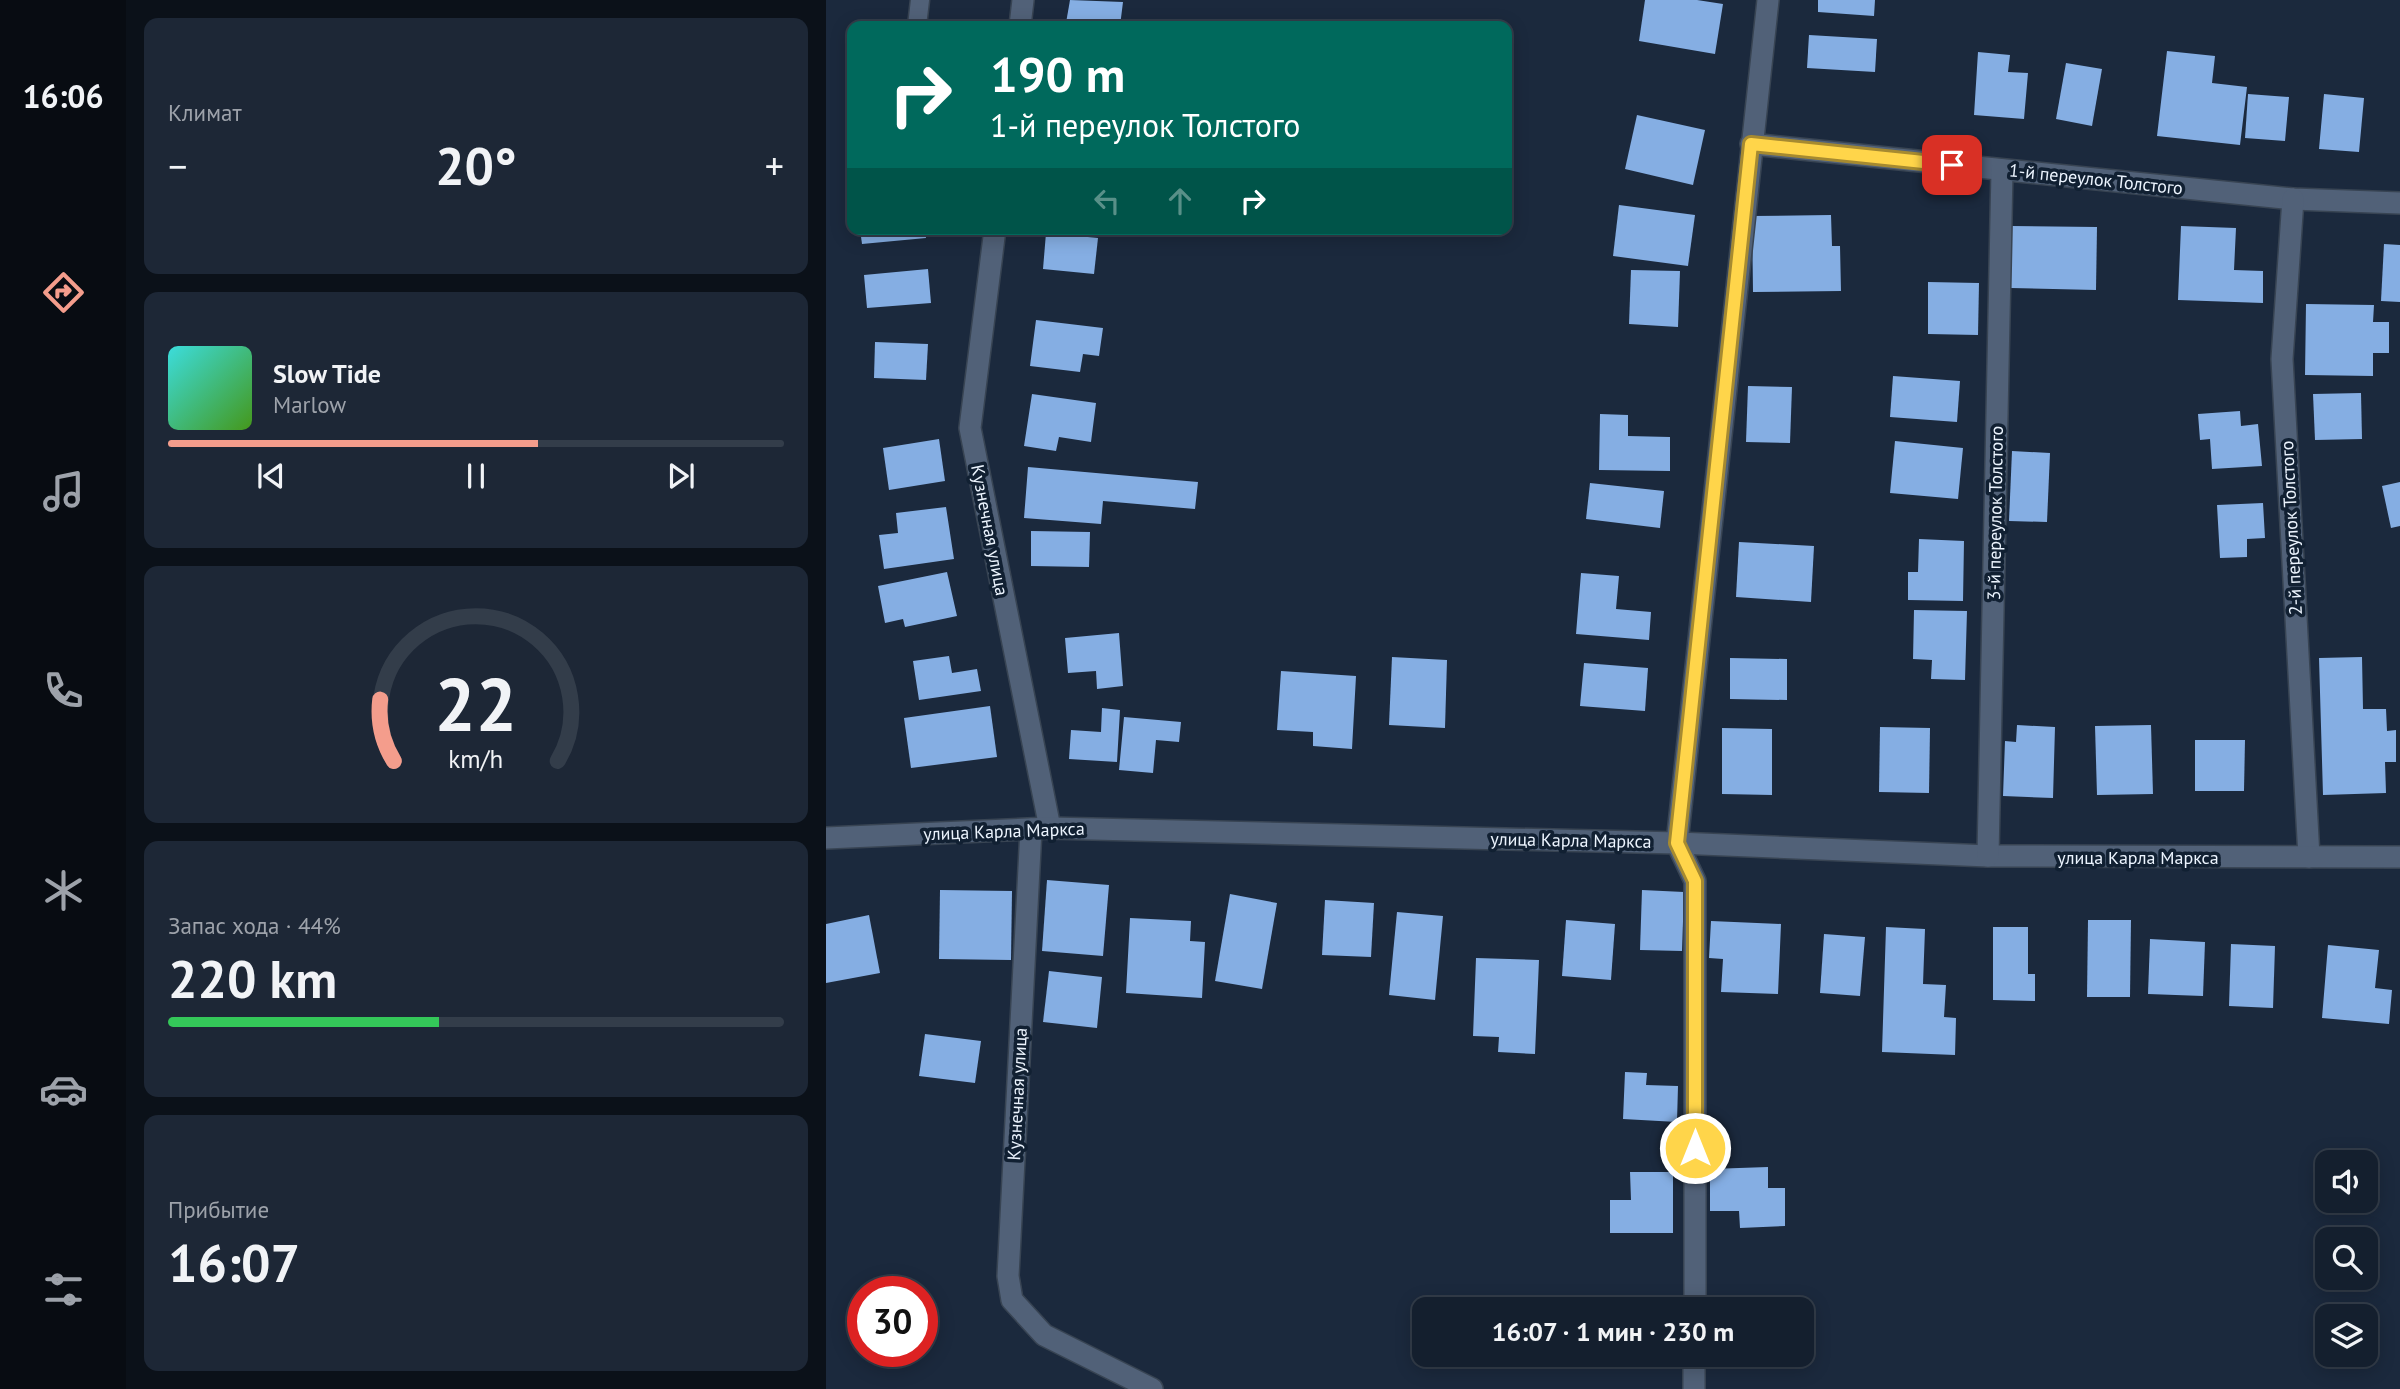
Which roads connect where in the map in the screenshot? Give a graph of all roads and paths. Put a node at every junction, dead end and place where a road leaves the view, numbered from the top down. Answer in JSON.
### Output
{"nodes":[{"id":1,"x":920,"y":0,"type":"edge"},
{"id":2,"x":1023,"y":0,"type":"edge"},
{"id":3,"x":1768,"y":0,"type":"edge"},
{"id":4,"x":918,"y":21,"type":"edge"},
{"id":5,"x":1021,"y":21,"type":"edge"},
{"id":6,"x":1751,"y":144,"type":"junction"},
{"id":7,"x":2002,"y":170,"type":"junction"},
{"id":8,"x":2293,"y":199,"type":"junction"},
{"id":9,"x":2400,"y":203,"type":"edge"},
{"id":10,"x":994,"y":235,"type":"edge"},
{"id":11,"x":1041,"y":828,"type":"junction"},
{"id":12,"x":826,"y":838,"type":"edge"},
{"id":13,"x":1677,"y":843,"type":"junction"},
{"id":14,"x":1987,"y":856,"type":"junction"},
{"id":15,"x":2309,"y":857,"type":"junction"},
{"id":16,"x":2400,"y":858,"type":"edge"},
{"id":17,"x":1695,"y":1297,"type":"edge"},
{"id":18,"x":1694,"y":1367,"type":"edge"},
{"id":19,"x":1152,"y":1389,"type":"edge"},
{"id":20,"x":1694,"y":1389,"type":"edge"}],
"edges":[{"from":1,"to":4,"type":"lane"},
{"from":2,"to":5,"type":"street"},
{"from":3,"to":6,"type":"street"},
{"from":6,"to":7,"type":"street","name":"1-й переулок Толстого"},
{"from":6,"to":13,"type":"street"},
{"from":7,"to":8,"type":"street","name":"1-й переулок Толстого"},
{"from":7,"to":14,"type":"street","name":"3-й переулок Толстого"},
{"from":8,"to":9,"type":"street","name":"1-й переулок Толстого"},
{"from":8,"to":15,"type":"street","name":"2-й переулок Толстого"},
{"from":10,"to":11,"type":"street","name":"Кузнечная улица"},
{"from":11,"to":12,"type":"street","name":"улица Карла Маркса"},
{"from":11,"to":13,"type":"street","name":"улица Карла Маркса"},
{"from":11,"to":19,"type":"street","name":"Кузнечная улица"},
{"from":13,"to":14,"type":"street","name":"улица Карла Маркса"},
{"from":13,"to":17,"type":"street"},
{"from":14,"to":15,"type":"street","name":"улица Карла Маркса"},
{"from":15,"to":16,"type":"street","name":"улица Карла Маркса"},
{"from":18,"to":20,"type":"street"}]}
